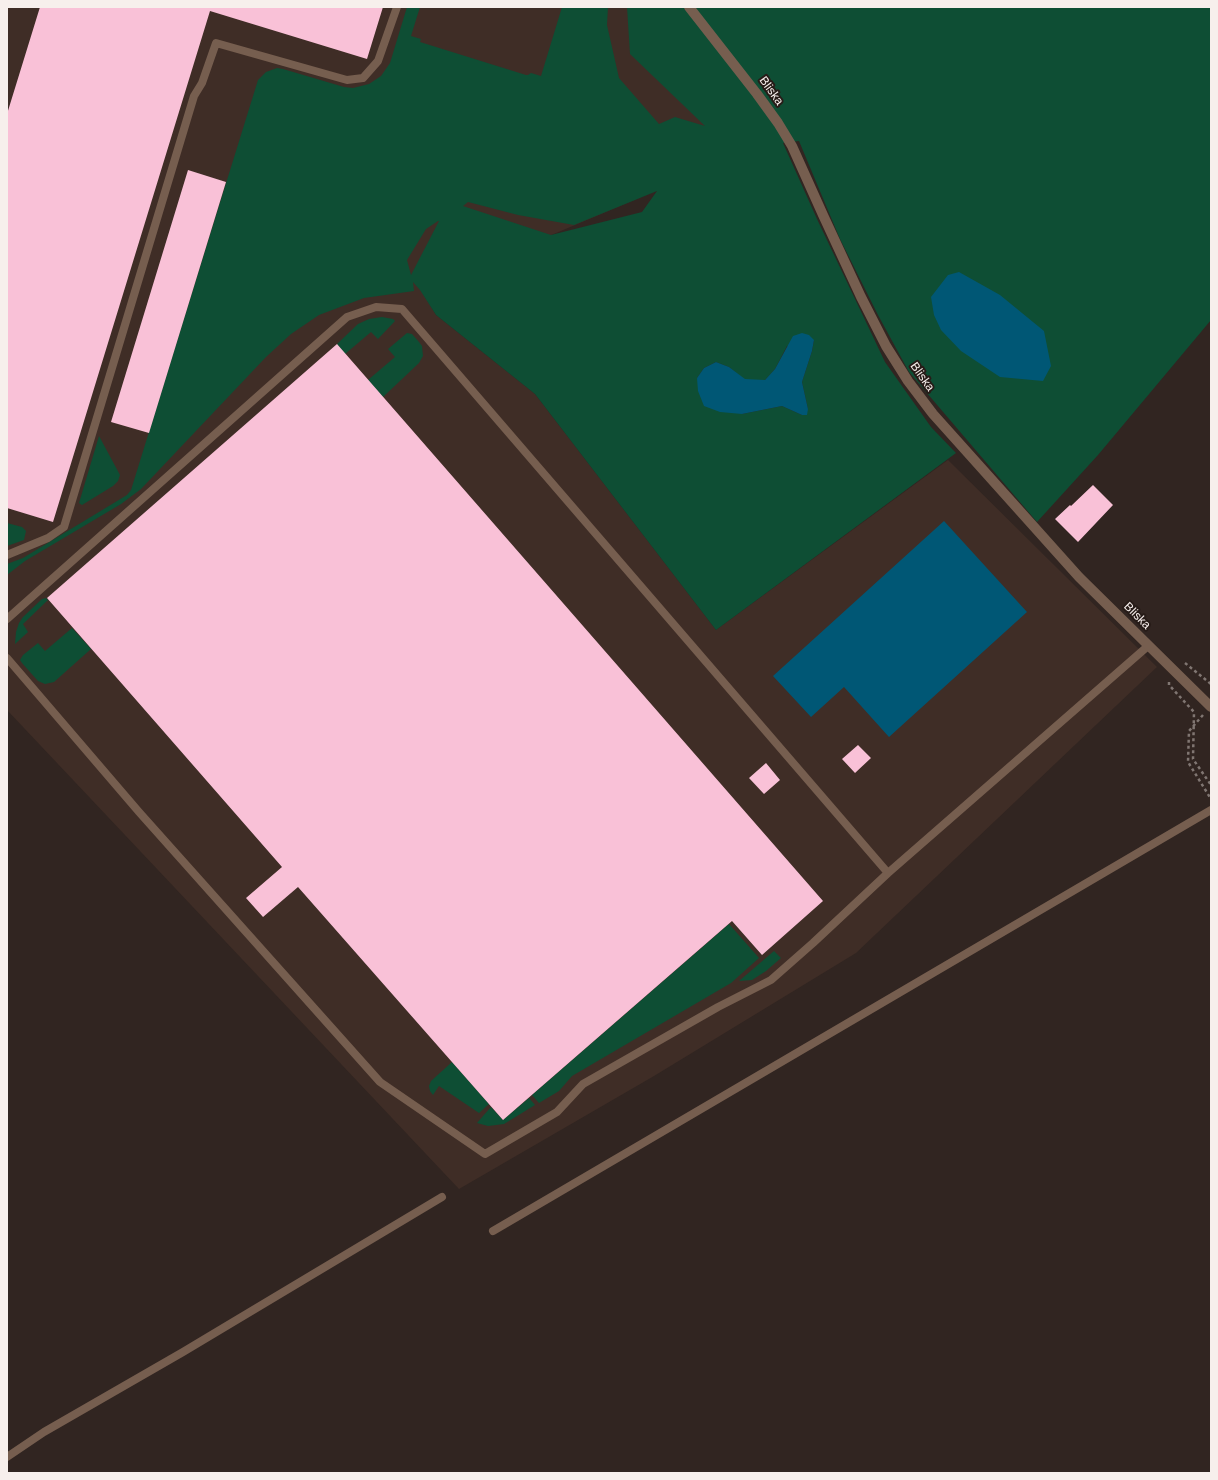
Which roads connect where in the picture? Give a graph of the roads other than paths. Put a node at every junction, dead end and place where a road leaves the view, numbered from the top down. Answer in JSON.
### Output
{"nodes":[{"id":1,"x":397,"y":7,"type":"edge"},
{"id":2,"x":689,"y":7,"type":"edge"},
{"id":3,"x":7,"y":555,"type":"edge"},
{"id":4,"x":7,"y":619,"type":"edge"},
{"id":5,"x":1148,"y":646,"type":"junction"},
{"id":6,"x":7,"y":658,"type":"edge"},
{"id":7,"x":1209,"y":709,"type":"edge"},
{"id":8,"x":1211,"y":810,"type":"edge"},
{"id":9,"x":888,"y":874,"type":"junction"},
{"id":10,"x":442,"y":1197,"type":"dead end"},
{"id":11,"x":493,"y":1231,"type":"dead end"},
{"id":12,"x":7,"y":1457,"type":"edge"}],
"edges":[{"from":1,"to":3,"type":"lane"},
{"from":2,"to":5,"type":"street","name":"Bliska"},
{"from":4,"to":9,"type":"lane"},
{"from":5,"to":7,"type":"street","name":"Bliska"},
{"from":5,"to":9,"type":"lane"},
{"from":6,"to":9,"type":"lane"},
{"from":8,"to":11,"type":"lane"},
{"from":10,"to":12,"type":"lane"}]}
